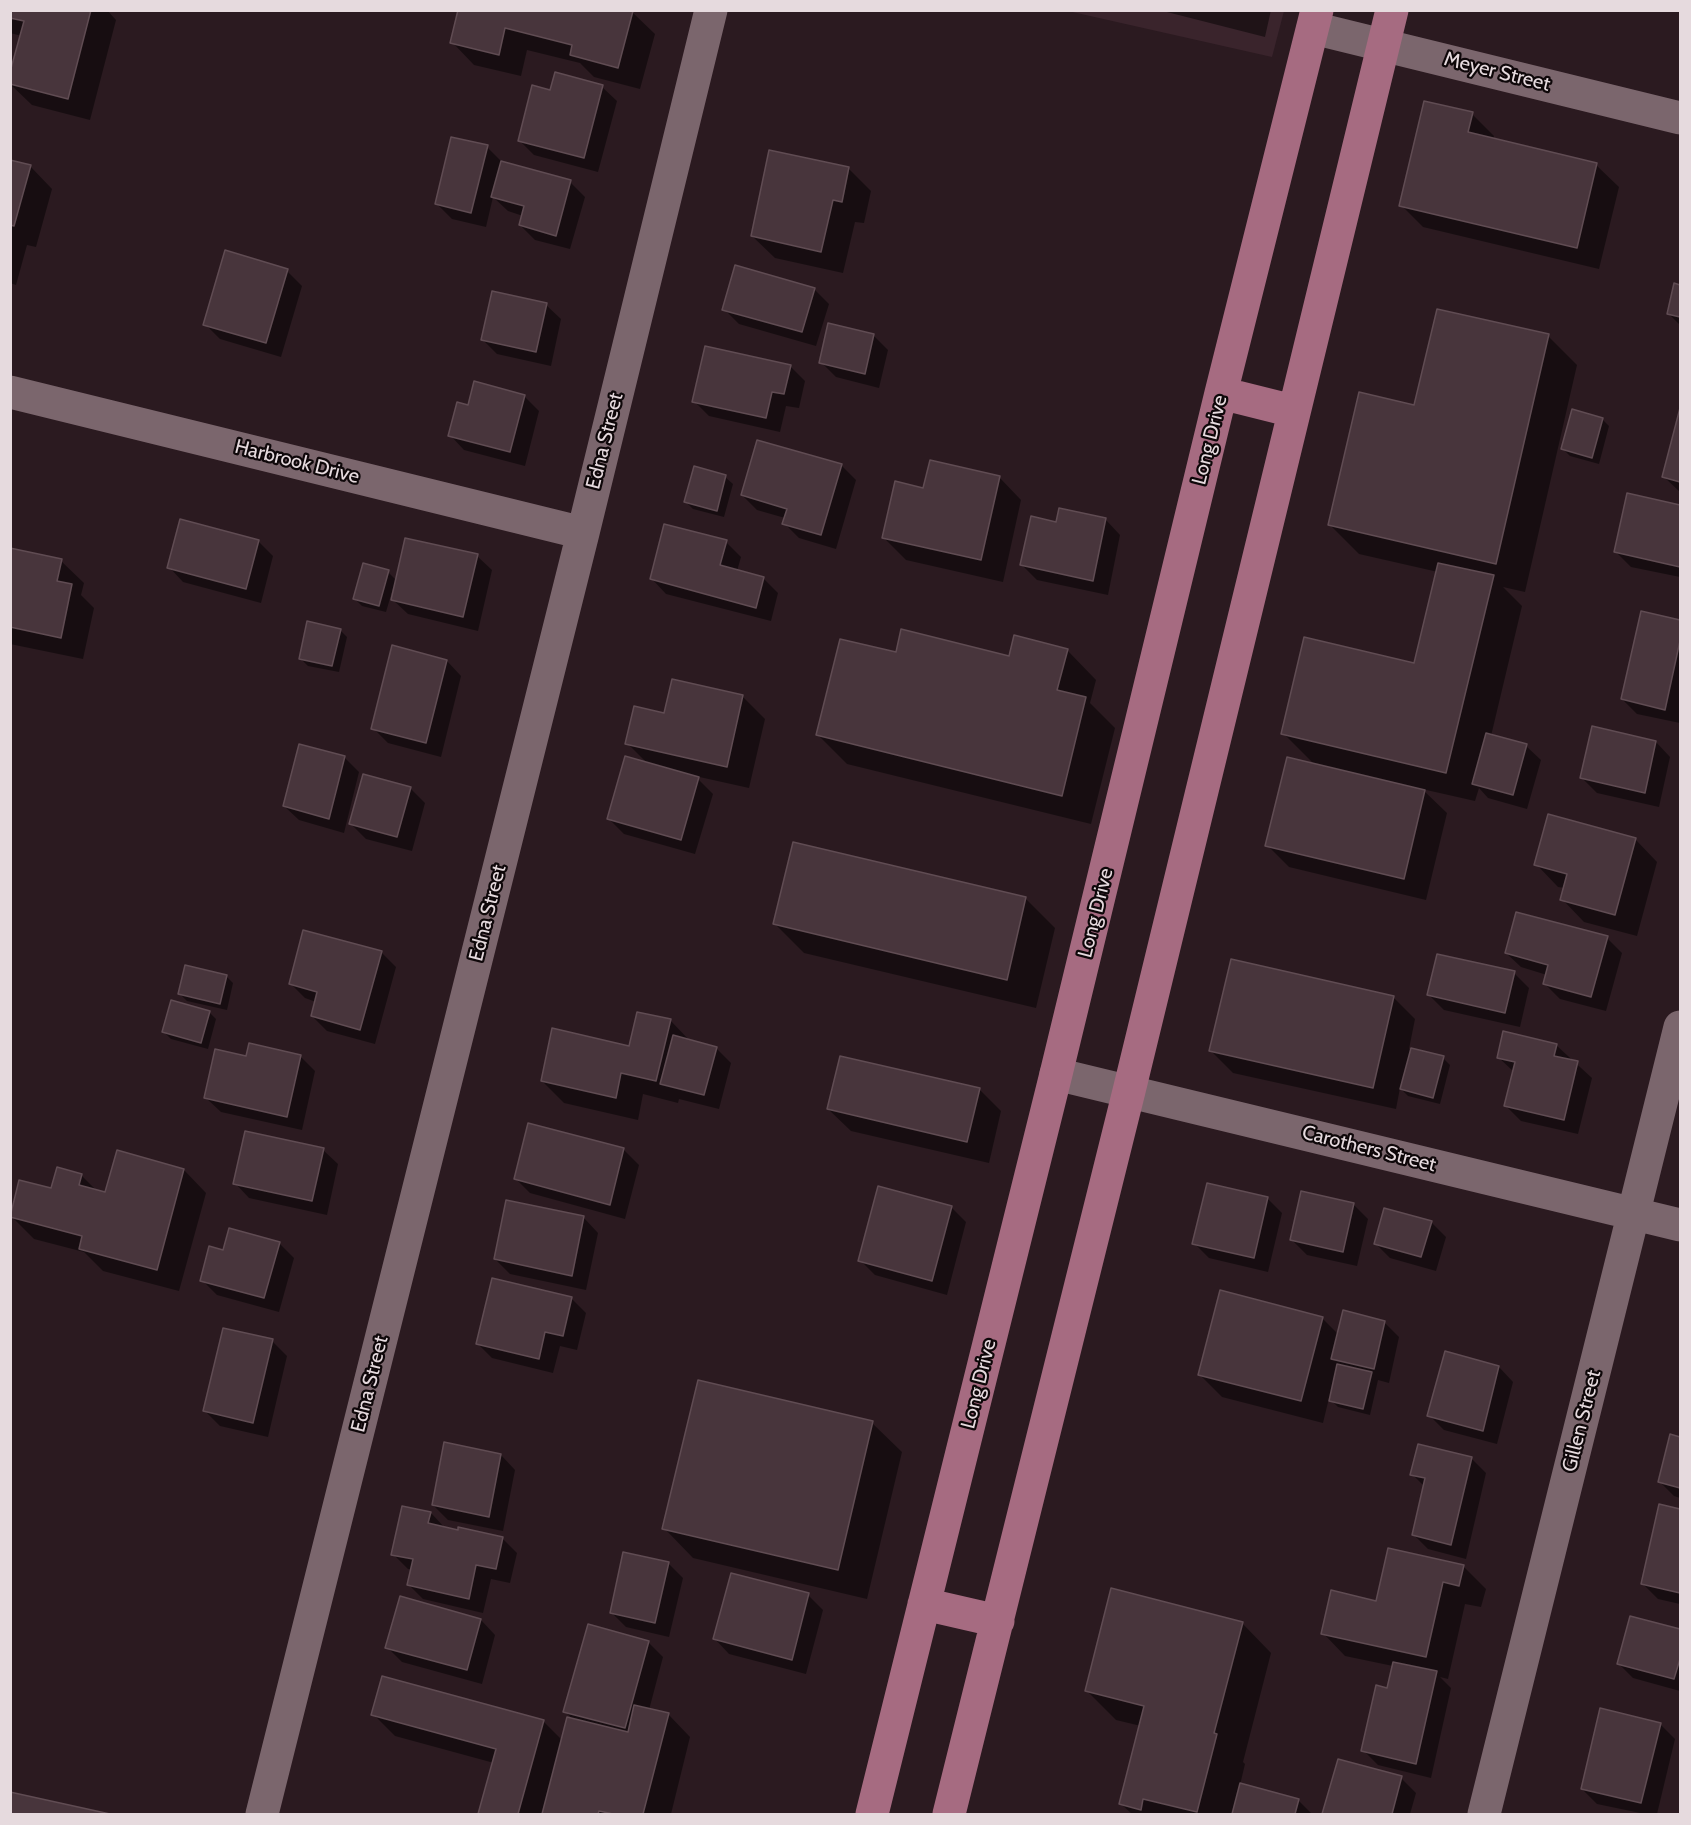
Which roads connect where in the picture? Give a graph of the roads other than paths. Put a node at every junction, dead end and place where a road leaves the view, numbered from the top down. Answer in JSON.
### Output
{"nodes":[{"id":1,"x":711,"y":10,"type":"edge"},
{"id":2,"x":1392,"y":10,"type":"edge"},
{"id":3,"x":1315,"y":19,"type":"edge"},
{"id":4,"x":1383,"y":44,"type":"junction"},
{"id":5,"x":1680,"y":118,"type":"edge"},
{"id":6,"x":10,"y":392,"type":"edge"},
{"id":7,"x":1221,"y":393,"type":"junction"},
{"id":8,"x":1293,"y":411,"type":"junction"},
{"id":9,"x":583,"y":532,"type":"junction"},
{"id":10,"x":1680,"y":1027,"type":"edge"},
{"id":11,"x":1056,"y":1074,"type":"junction"},
{"id":12,"x":1129,"y":1091,"type":"junction"},
{"id":13,"x":1634,"y":1214,"type":"junction"},
{"id":14,"x":1680,"y":1226,"type":"edge"},
{"id":15,"x":924,"y":1604,"type":"junction"},
{"id":16,"x":998,"y":1621,"type":"junction"},
{"id":17,"x":262,"y":1815,"type":"edge"},
{"id":18,"x":872,"y":1815,"type":"edge"},
{"id":19,"x":949,"y":1815,"type":"edge"},
{"id":20,"x":1484,"y":1815,"type":"edge"}],
"edges":[{"from":1,"to":9,"type":"street","name":"Edna Street"},
{"from":2,"to":4,"type":"main road"},
{"from":3,"to":4,"type":"street","name":"Meyer Street"},
{"from":3,"to":7,"type":"main road","name":"Long Drive"},
{"from":4,"to":5,"type":"street","name":"Meyer Street"},
{"from":4,"to":8,"type":"main road"},
{"from":6,"to":9,"type":"street","name":"Harbrook Drive"},
{"from":7,"to":8,"type":"main road"},
{"from":7,"to":11,"type":"main road","name":"Long Drive"},
{"from":8,"to":12,"type":"main road"},
{"from":9,"to":17,"type":"street","name":"Edna Street"},
{"from":10,"to":13,"type":"street","name":"Gillen Street"},
{"from":11,"to":12,"type":"street","name":"Carothers Street"},
{"from":11,"to":15,"type":"main road","name":"Long Drive"},
{"from":12,"to":13,"type":"street","name":"Carothers Street"},
{"from":12,"to":16,"type":"main road"},
{"from":13,"to":14,"type":"street","name":"Carothers Street"},
{"from":13,"to":20,"type":"street","name":"Gillen Street"},
{"from":15,"to":16,"type":"main road"},
{"from":15,"to":18,"type":"main road","name":"Long Drive"},
{"from":16,"to":19,"type":"main road"}]}
